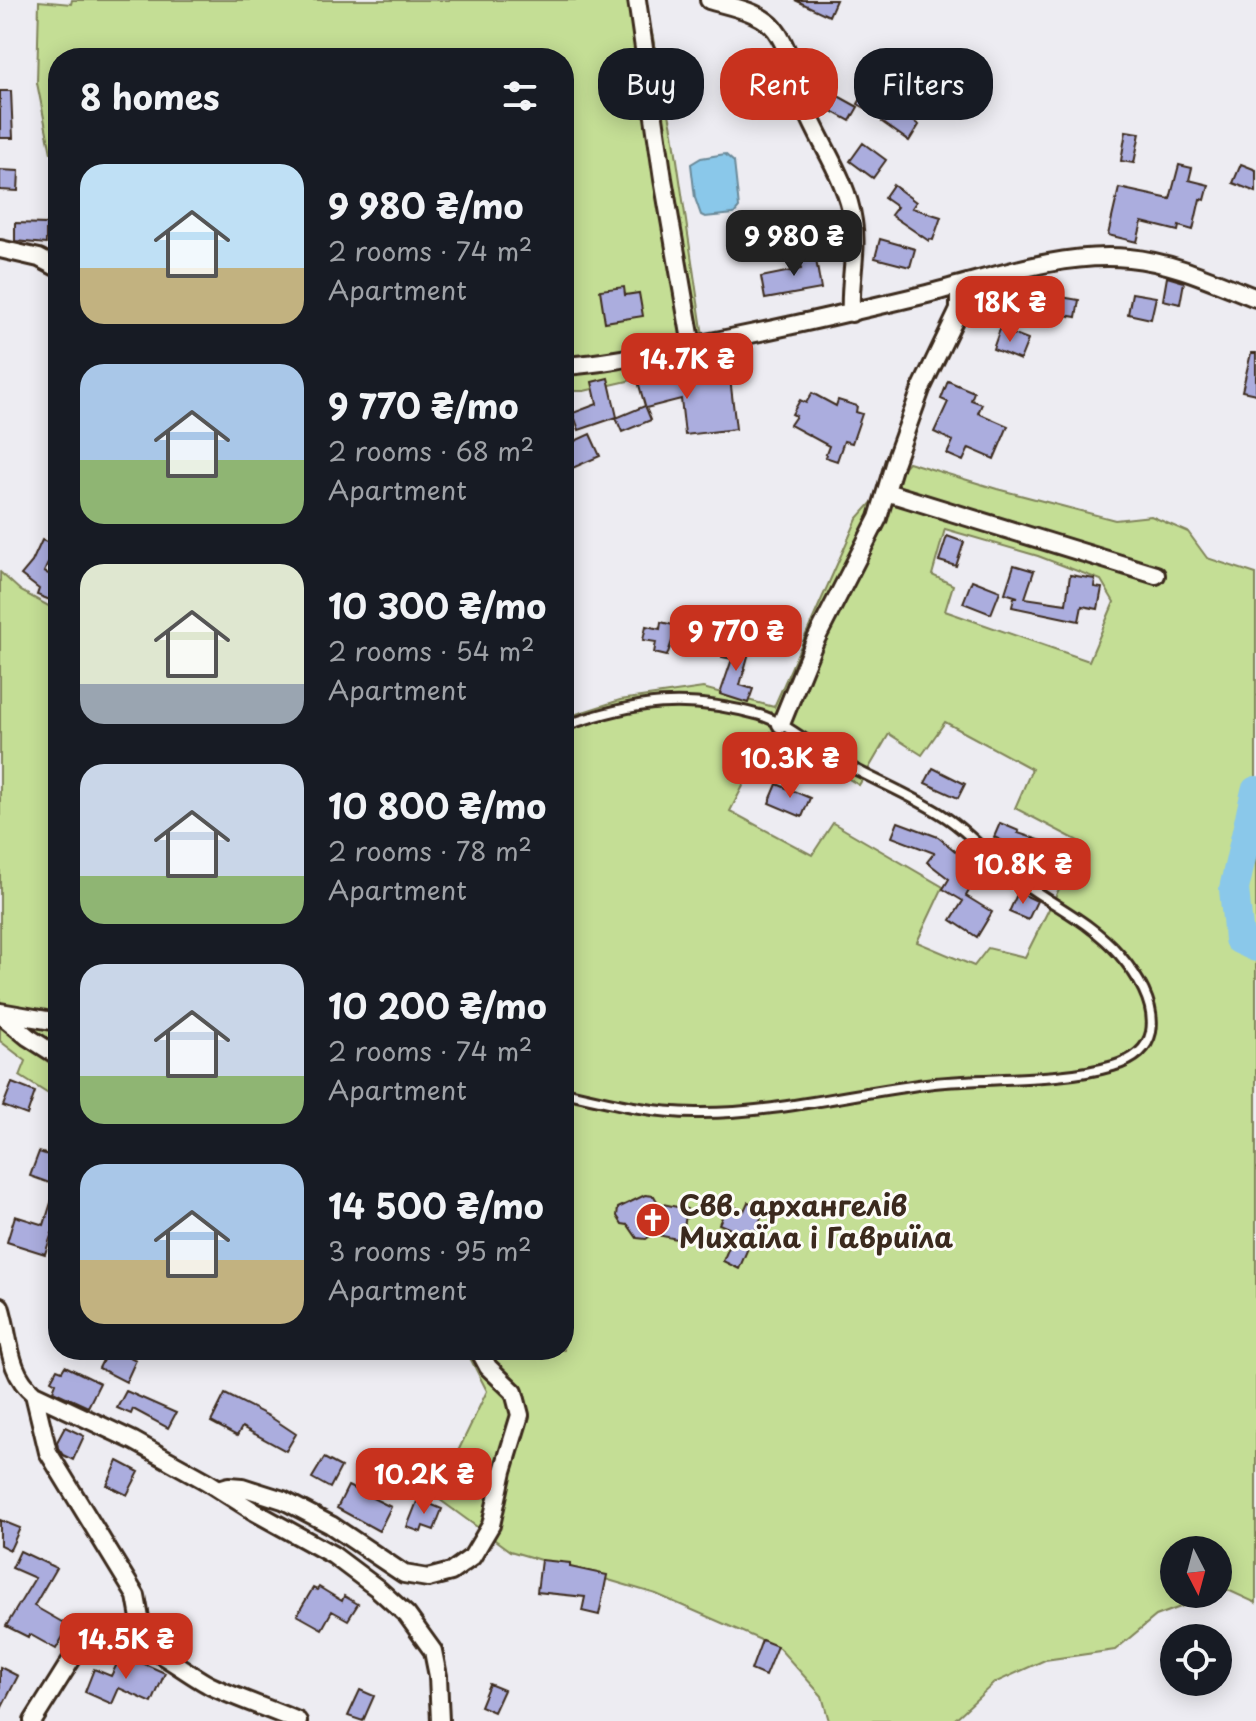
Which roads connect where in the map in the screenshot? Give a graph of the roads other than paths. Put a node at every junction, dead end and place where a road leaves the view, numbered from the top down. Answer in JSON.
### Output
{"nodes":[{"id":1,"x":637,"y":0,"type":"edge"},
{"id":2,"x":709,"y":0,"type":"edge"},
{"id":3,"x":0,"y":249,"type":"edge"},
{"id":4,"x":48,"y":263,"type":"edge"},
{"id":5,"x":959,"y":286,"type":"junction"},
{"id":6,"x":1256,"y":298,"type":"edge"},
{"id":7,"x":851,"y":313,"type":"junction"},
{"id":8,"x":692,"y":346,"type":"junction"},
{"id":9,"x":574,"y":365,"type":"edge"},
{"id":10,"x":886,"y":492,"type":"junction"},
{"id":11,"x":1156,"y":575,"type":"dead end"},
{"id":12,"x":574,"y":723,"type":"edge"},
{"id":13,"x":781,"y":724,"type":"junction"},
{"id":14,"x":0,"y":1013,"type":"edge"},
{"id":15,"x":48,"y":1020,"type":"edge"},
{"id":16,"x":48,"y":1050,"type":"edge"},
{"id":17,"x":574,"y":1094,"type":"edge"},
{"id":18,"x":0,"y":1306,"type":"edge"},
{"id":19,"x":484,"y":1360,"type":"edge"},
{"id":20,"x":34,"y":1394,"type":"junction"},
{"id":21,"x":219,"y":1489,"type":"junction"},
{"id":22,"x":145,"y":1646,"type":"junction"},
{"id":23,"x":33,"y":1721,"type":"edge"},
{"id":24,"x":298,"y":1721,"type":"edge"},
{"id":25,"x":440,"y":1721,"type":"edge"}],
"edges":[{"from":1,"to":8,"type":"street"},
{"from":2,"to":7,"type":"street"},
{"from":3,"to":4,"type":"street"},
{"from":5,"to":6,"type":"street"},
{"from":5,"to":7,"type":"street"},
{"from":5,"to":10,"type":"street"},
{"from":7,"to":8,"type":"street"},
{"from":8,"to":9,"type":"street"},
{"from":10,"to":11,"type":"street"},
{"from":10,"to":13,"type":"street"},
{"from":12,"to":13,"type":"lane"},
{"from":13,"to":17,"type":"lane"},
{"from":14,"to":15,"type":"street"},
{"from":14,"to":16,"type":"street"},
{"from":18,"to":20,"type":"street"},
{"from":19,"to":21,"type":"street"},
{"from":20,"to":21,"type":"street"},
{"from":20,"to":22,"type":"street"},
{"from":21,"to":25,"type":"street"},
{"from":22,"to":23,"type":"street"},
{"from":22,"to":24,"type":"street"}]}
